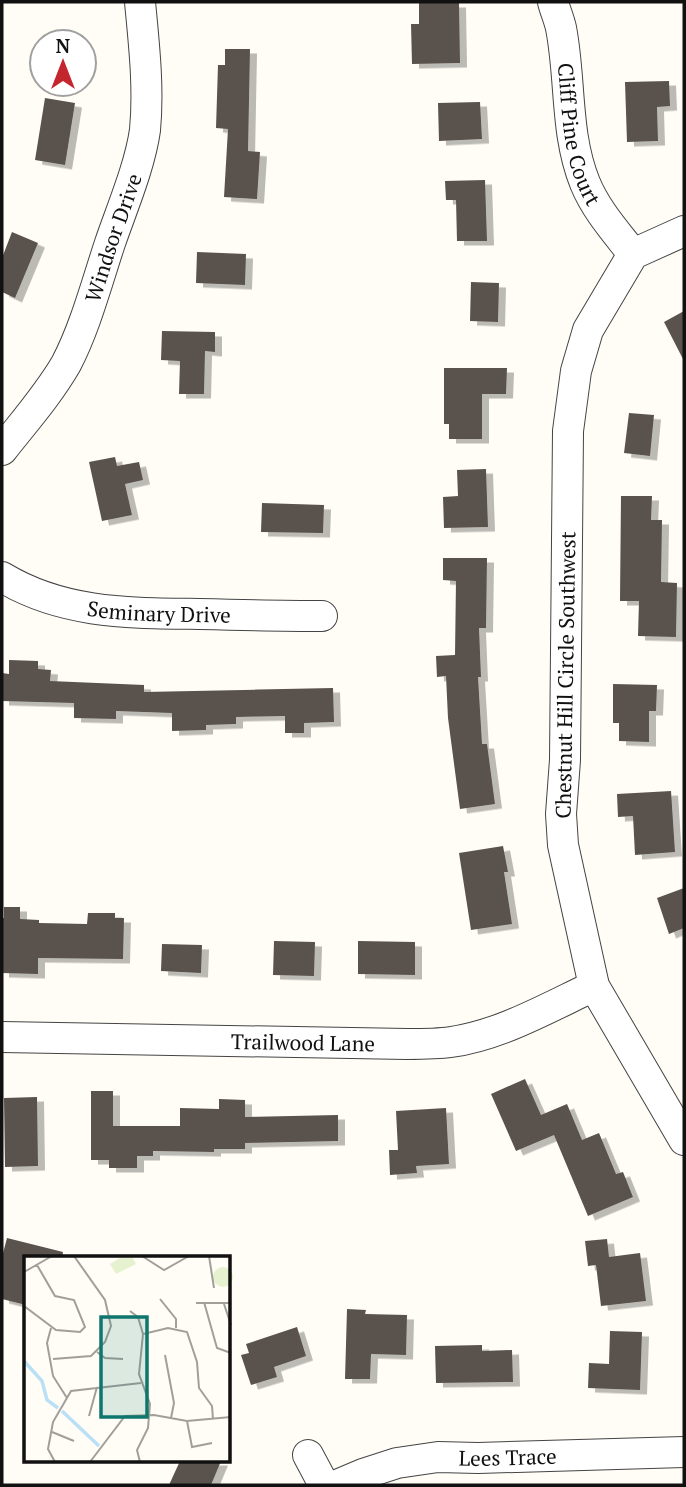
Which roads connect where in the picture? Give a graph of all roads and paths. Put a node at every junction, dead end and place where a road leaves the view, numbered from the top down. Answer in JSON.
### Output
{"nodes":[{"id":1,"x":140,"y":2,"type":"edge"},
{"id":2,"x":553,"y":2,"type":"edge"},
{"id":3,"x":684,"y":231,"type":"edge"},
{"id":4,"x":633,"y":254,"type":"junction"},
{"id":5,"x":2,"y":450,"type":"edge"},
{"id":6,"x":2,"y":577,"type":"edge"},
{"id":7,"x":322,"y":616,"type":"dead end"},
{"id":8,"x":594,"y":986,"type":"junction"},
{"id":9,"x":2,"y":1037,"type":"edge"},
{"id":10,"x":684,"y":1140,"type":"edge"},
{"id":11,"x":684,"y":1452,"type":"edge"},
{"id":12,"x":308,"y":1455,"type":"dead end"},
{"id":13,"x":324,"y":1485,"type":"edge"},
{"id":14,"x":337,"y":1485,"type":"edge"}],
"edges":[{"from":1,"to":5,"type":"street","name":"Windsor Drive"},
{"from":2,"to":4,"type":"street","name":"Cliff Pine Court"},
{"from":3,"to":4,"type":"street"},
{"from":4,"to":8,"type":"street","name":"Chestnut Hill Circle Southwest"},
{"from":6,"to":7,"type":"street","name":"Seminary Drive"},
{"from":8,"to":9,"type":"street","name":"Trailwood Lane"},
{"from":8,"to":10,"type":"street","name":"Chestnut Hill Circle Southwest"},
{"from":11,"to":14,"type":"street","name":"Lees Trace"},
{"from":12,"to":13,"type":"street"}]}
